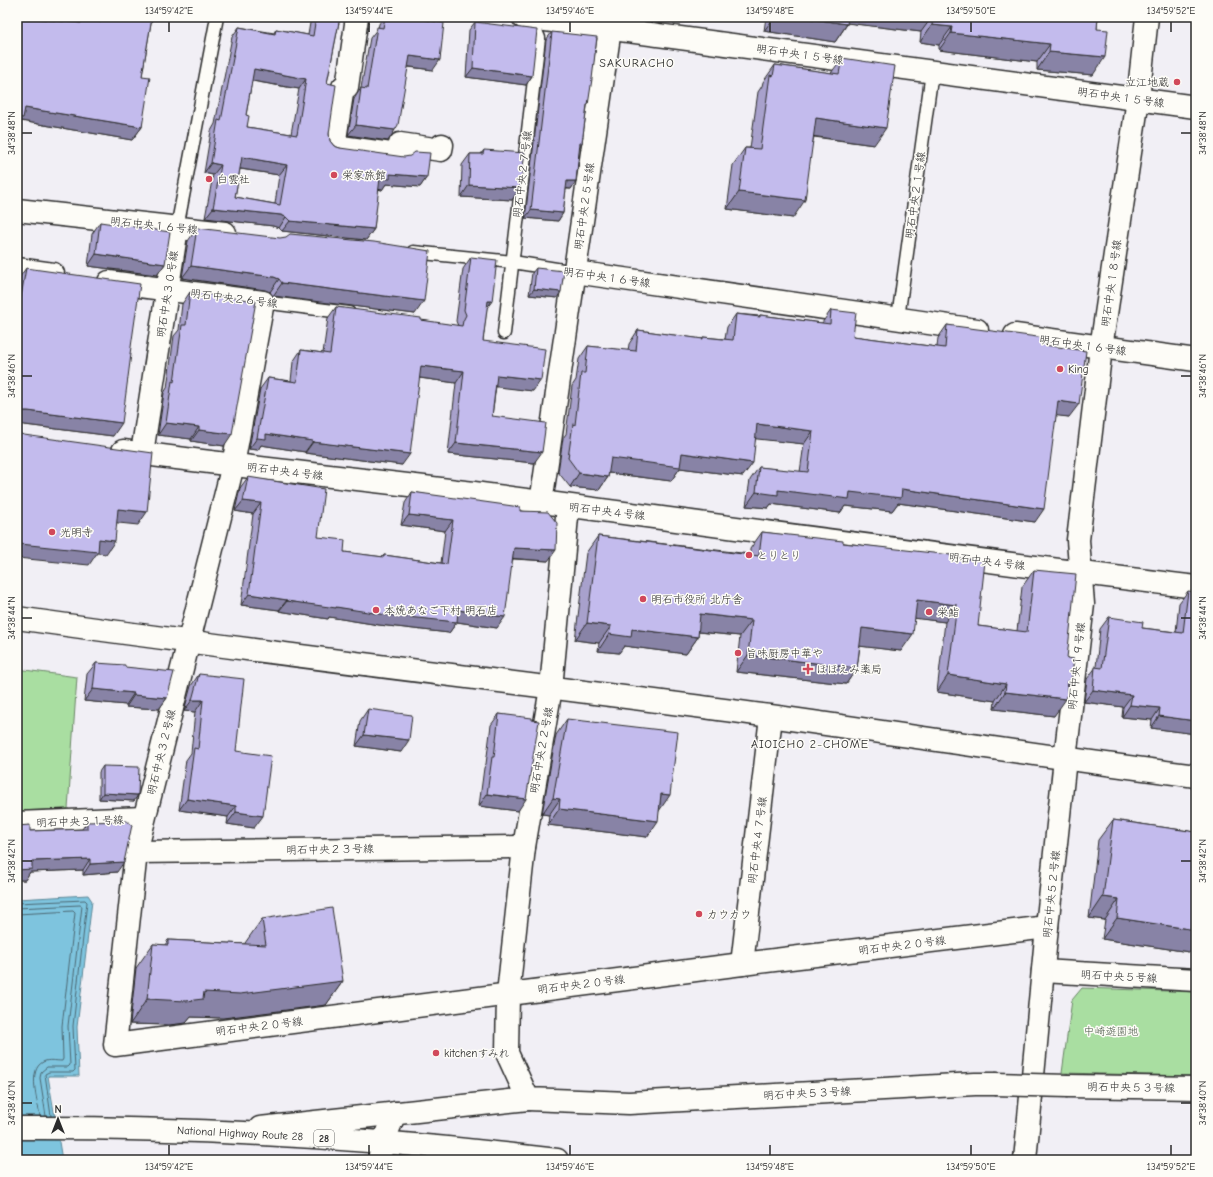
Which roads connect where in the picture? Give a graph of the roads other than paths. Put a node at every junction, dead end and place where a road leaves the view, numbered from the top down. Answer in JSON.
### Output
{"nodes":[{"id":1,"x":217,"y":17,"type":"edge"},
{"id":2,"x":357,"y":17,"type":"edge"},
{"id":3,"x":528,"y":17,"type":"edge"},
{"id":4,"x":1147,"y":17,"type":"edge"},
{"id":5,"x":610,"y":29,"type":"junction"},
{"id":6,"x":932,"y":72,"type":"junction"},
{"id":7,"x":1138,"y":99,"type":"junction"},
{"id":8,"x":1196,"y":107,"type":"edge"},
{"id":9,"x":442,"y":146,"type":"dead end"},
{"id":10,"x":17,"y":210,"type":"edge"},
{"id":11,"x":176,"y":228,"type":"junction"},
{"id":12,"x":248,"y":235,"type":"edge"},
{"id":13,"x":404,"y":251,"type":"edge"},
{"id":14,"x":512,"y":262,"type":"junction"},
{"id":15,"x":17,"y":269,"type":"edge"},
{"id":16,"x":575,"y":272,"type":"junction"},
{"id":17,"x":167,"y":290,"type":"junction"},
{"id":18,"x":263,"y":302,"type":"junction"},
{"id":19,"x":357,"y":314,"type":"edge"},
{"id":20,"x":898,"y":318,"type":"junction"},
{"id":21,"x":504,"y":333,"type":"dead end"},
{"id":22,"x":1101,"y":348,"type":"junction"},
{"id":23,"x":1196,"y":360,"type":"edge"},
{"id":24,"x":103,"y":448,"type":"edge"},
{"id":25,"x":142,"y":453,"type":"junction"},
{"id":26,"x":233,"y":465,"type":"junction"},
{"id":27,"x":541,"y":503,"type":"junction"},
{"id":28,"x":568,"y":506,"type":"junction"},
{"id":29,"x":1081,"y":573,"type":"junction"},
{"id":30,"x":1196,"y":587,"type":"edge"},
{"id":31,"x":17,"y":618,"type":"edge"},
{"id":32,"x":189,"y":642,"type":"junction"},
{"id":33,"x":551,"y":688,"type":"junction"},
{"id":34,"x":771,"y":717,"type":"junction"},
{"id":35,"x":1065,"y":760,"type":"junction"},
{"id":36,"x":1196,"y":776,"type":"edge"},
{"id":37,"x":144,"y":818,"type":"junction"},
{"id":38,"x":17,"y":823,"type":"edge"},
{"id":39,"x":524,"y":847,"type":"junction"},
{"id":40,"x":136,"y":852,"type":"junction"},
{"id":41,"x":1047,"y":927,"type":"junction"},
{"id":42,"x":742,"y":964,"type":"junction"},
{"id":43,"x":1043,"y":971,"type":"junction"},
{"id":44,"x":1196,"y":980,"type":"edge"},
{"id":45,"x":508,"y":994,"type":"junction"},
{"id":46,"x":115,"y":1045,"type":"joint"},
{"id":47,"x":1196,"y":1088,"type":"edge"},
{"id":48,"x":528,"y":1099,"type":"junction"},
{"id":49,"x":395,"y":1113,"type":"junction"},
{"id":50,"x":17,"y":1128,"type":"edge"},
{"id":51,"x":220,"y":1132,"type":"junction"},
{"id":52,"x":381,"y":1151,"type":"edge"},
{"id":53,"x":557,"y":1160,"type":"edge"},
{"id":54,"x":1025,"y":1160,"type":"edge"}],
"edges":[{"from":1,"to":11,"type":"lane","name":"明石中央３０号線"},
{"from":2,"to":9,"type":"main road"},
{"from":3,"to":5,"type":"main road","name":"明石中央１５号線"},
{"from":3,"to":14,"type":"lane","name":"明石中央２７号線"},
{"from":4,"to":7,"type":"main road","name":"明石中央１８号線"},
{"from":5,"to":6,"type":"main road","name":"明石中央１５号線"},
{"from":5,"to":16,"type":"main road","name":"明石中央２５号線"},
{"from":6,"to":7,"type":"main road","name":"明石中央１５号線"},
{"from":6,"to":20,"type":"lane","name":"明石中央２１号線"},
{"from":7,"to":8,"type":"main road","name":"明石中央１５号線"},
{"from":7,"to":22,"type":"main road","name":"明石中央１８号線"},
{"from":10,"to":11,"type":"main road","name":"明石中央１６号線"},
{"from":11,"to":12,"type":"main road","name":"明石中央１６号線"},
{"from":11,"to":17,"type":"main road","name":"明石中央３０号線"},
{"from":13,"to":14,"type":"lane","name":"明石中央１６号線"},
{"from":14,"to":16,"type":"lane","name":"明石中央１６号線"},
{"from":14,"to":21,"type":"lane","name":"明石中央２７号線"},
{"from":15,"to":17,"type":"main road","name":"明石中央２６号線"},
{"from":16,"to":20,"type":"main road","name":"明石中央１６号線"},
{"from":16,"to":27,"type":"main road","name":"明石中央２５号線"},
{"from":17,"to":18,"type":"main road","name":"明石中央２６号線"},
{"from":17,"to":25,"type":"main road","name":"明石中央３０号線"},
{"from":18,"to":19,"type":"lane","name":"明石中央２６号線"},
{"from":18,"to":26,"type":"main road","name":"明石中央３２号線"},
{"from":20,"to":22,"type":"main road","name":"明石中央１６号線"},
{"from":22,"to":23,"type":"main road","name":"明石中央１６号線"},
{"from":22,"to":29,"type":"main road","name":"明石中央１８号線"},
{"from":24,"to":25,"type":"main road","name":"明石中央４号線"},
{"from":25,"to":26,"type":"main road","name":"明石中央４号線"},
{"from":26,"to":27,"type":"main road","name":"明石中央４号線"},
{"from":26,"to":32,"type":"main road","name":"明石中央３２号線"},
{"from":27,"to":28,"type":"main road","name":"明石中央４号線"},
{"from":28,"to":29,"type":"main road","name":"明石中央４号線"},
{"from":28,"to":33,"type":"main road","name":"明石中央２２号線"},
{"from":29,"to":30,"type":"main road","name":"明石中央４号線"},
{"from":29,"to":35,"type":"main road","name":"明石中央１９号線"},
{"from":31,"to":32,"type":"main road"},
{"from":32,"to":33,"type":"main road"},
{"from":32,"to":37,"type":"main road","name":"明石中央３２号線"},
{"from":33,"to":34,"type":"main road"},
{"from":33,"to":39,"type":"main road","name":"明石中央２２号線"},
{"from":34,"to":35,"type":"main road"},
{"from":34,"to":42,"type":"main road","name":"明石中央４７号線"},
{"from":35,"to":36,"type":"main road"},
{"from":35,"to":41,"type":"main road","name":"明石中央５２号線"},
{"from":37,"to":38,"type":"main road","name":"明石中央３１号線"},
{"from":37,"to":40,"type":"main road","name":"明石中央３２号線"},
{"from":39,"to":40,"type":"main road","name":"明石中央２３号線"},
{"from":39,"to":45,"type":"main road","name":"明石中央２２号線"},
{"from":40,"to":46,"type":"main road","name":"明石中央３２号線"},
{"from":41,"to":42,"type":"main road","name":"明石中央２０号線"},
{"from":41,"to":43,"type":"main road","name":"明石中央５２号線"},
{"from":42,"to":45,"type":"main road","name":"明石中央２０号線"},
{"from":43,"to":44,"type":"main road","name":"明石中央５号線"},
{"from":43,"to":54,"type":"main road","name":"明石中央５２号線"},
{"from":45,"to":46,"type":"main road","name":"明石中央２０号線"},
{"from":45,"to":48,"type":"main road"},
{"from":47,"to":48,"type":"main road","name":"明石中央５３号線","bridge":true},
{"from":48,"to":49,"type":"main road","name":"明石中央５３号線"},
{"from":49,"to":51,"type":"main road","name":"明石中央５３号線"},
{"from":49,"to":52,"type":"main road"},
{"from":50,"to":51,"type":"main road","name":"National Highway Route 28","number":"28"},
{"from":51,"to":52,"type":"main road","name":"National Highway Route 28","number":"28"},
{"from":52,"to":53,"type":"main road","name":"National Highway Route 28","number":"28"}]}
